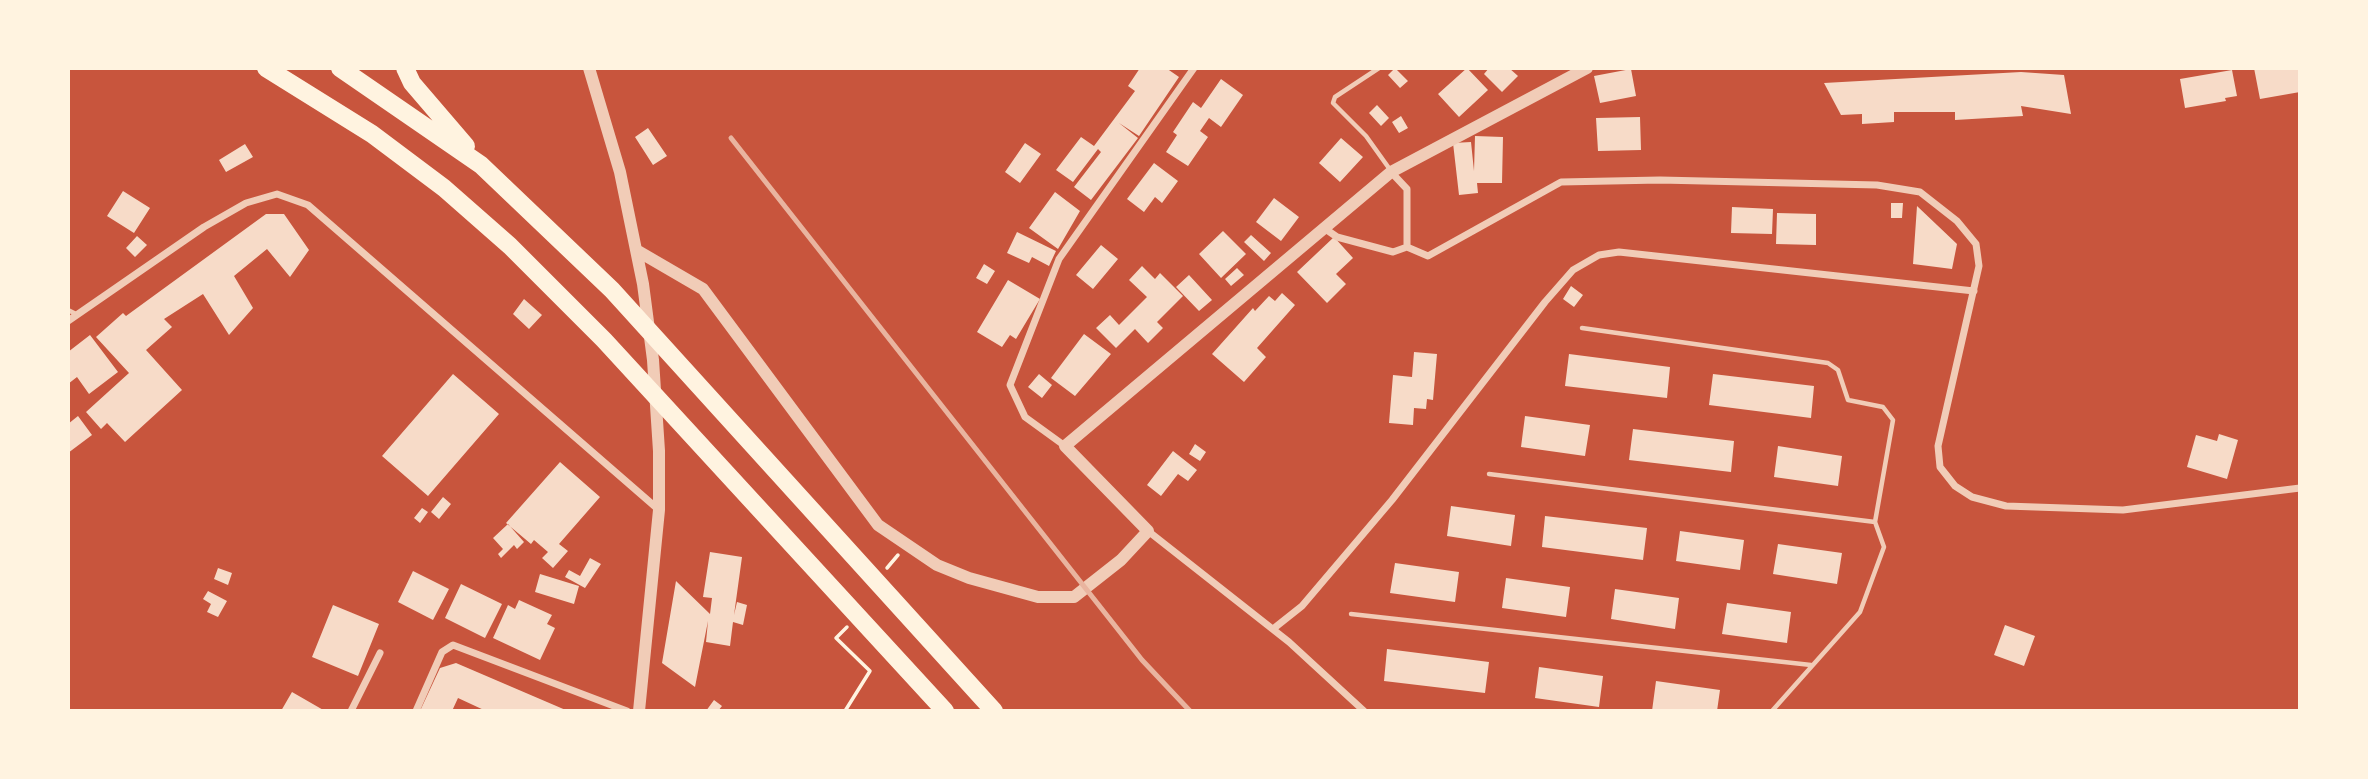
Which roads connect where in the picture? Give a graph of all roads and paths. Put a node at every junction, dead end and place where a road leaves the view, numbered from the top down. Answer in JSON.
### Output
{"nodes":[{"id":1,"x":266,"y":68,"type":"edge"},
{"id":2,"x":340,"y":68,"type":"edge"},
{"id":3,"x":405,"y":68,"type":"edge"},
{"id":4,"x":589,"y":68,"type":"edge"},
{"id":5,"x":1194,"y":68,"type":"edge"},
{"id":6,"x":1379,"y":68,"type":"edge"},
{"id":7,"x":1587,"y":68,"type":"edge"},
{"id":8,"x":481,"y":165,"type":"junction"},
{"id":9,"x":1391,"y":172,"type":"junction"},
{"id":10,"x":1324,"y":228,"type":"junction"},
{"id":11,"x":1408,"y":247,"type":"junction"},
{"id":12,"x":636,"y":250,"type":"junction"},
{"id":13,"x":1974,"y":291,"type":"junction"},
{"id":14,"x":72,"y":312,"type":"edge"},
{"id":15,"x":68,"y":321,"type":"edge"},
{"id":16,"x":1582,"y":328,"type":"dead end"},
{"id":17,"x":1065,"y":446,"type":"junction"},
{"id":18,"x":1489,"y":474,"type":"dead end"},
{"id":19,"x":2300,"y":488,"type":"edge"},
{"id":20,"x":659,"y":510,"type":"junction"},
{"id":21,"x":1875,"y":522,"type":"junction"},
{"id":22,"x":1148,"y":531,"type":"junction"},
{"id":23,"x":1351,"y":614,"type":"dead end"},
{"id":24,"x":1273,"y":629,"type":"junction"},
{"id":25,"x":836,"y":638,"type":"dead end"},
{"id":26,"x":380,"y":653,"type":"dead end"},
{"id":27,"x":1811,"y":665,"type":"junction"},
{"id":28,"x":351,"y":711,"type":"edge"},
{"id":29,"x":416,"y":711,"type":"edge"},
{"id":30,"x":627,"y":711,"type":"edge"},
{"id":31,"x":639,"y":711,"type":"edge"},
{"id":32,"x":845,"y":711,"type":"edge"},
{"id":33,"x":946,"y":711,"type":"edge"},
{"id":34,"x":994,"y":711,"type":"edge"},
{"id":35,"x":1364,"y":711,"type":"edge"},
{"id":36,"x":1772,"y":711,"type":"edge"}],
"edges":[{"from":1,"to":33,"type":"highway"},
{"from":2,"to":8,"type":"highway"},
{"from":3,"to":8,"type":"highway"},
{"from":4,"to":12,"type":"street"},
{"from":5,"to":17,"type":"street"},
{"from":6,"to":9,"type":"lane"},
{"from":7,"to":9,"type":"street"},
{"from":8,"to":34,"type":"highway"},
{"from":9,"to":10,"type":"street"},
{"from":9,"to":11,"type":"street"},
{"from":10,"to":11,"type":"street"},
{"from":10,"to":17,"type":"street"},
{"from":11,"to":13,"type":"street"},
{"from":12,"to":20,"type":"street"},
{"from":12,"to":22,"type":"street"},
{"from":13,"to":19,"type":"street"},
{"from":13,"to":24,"type":"street"},
{"from":14,"to":15,"type":"street"},
{"from":14,"to":20,"type":"street"},
{"from":16,"to":21,"type":"lane"},
{"from":17,"to":22,"type":"street"},
{"from":18,"to":21,"type":"lane"},
{"from":20,"to":31,"type":"street"},
{"from":21,"to":27,"type":"lane"},
{"from":22,"to":24,"type":"street"},
{"from":23,"to":27,"type":"lane"},
{"from":24,"to":35,"type":"street"},
{"from":25,"to":32,"type":"path"},
{"from":26,"to":28,"type":"street"},
{"from":27,"to":36,"type":"lane"},
{"from":29,"to":30,"type":"street"}]}
